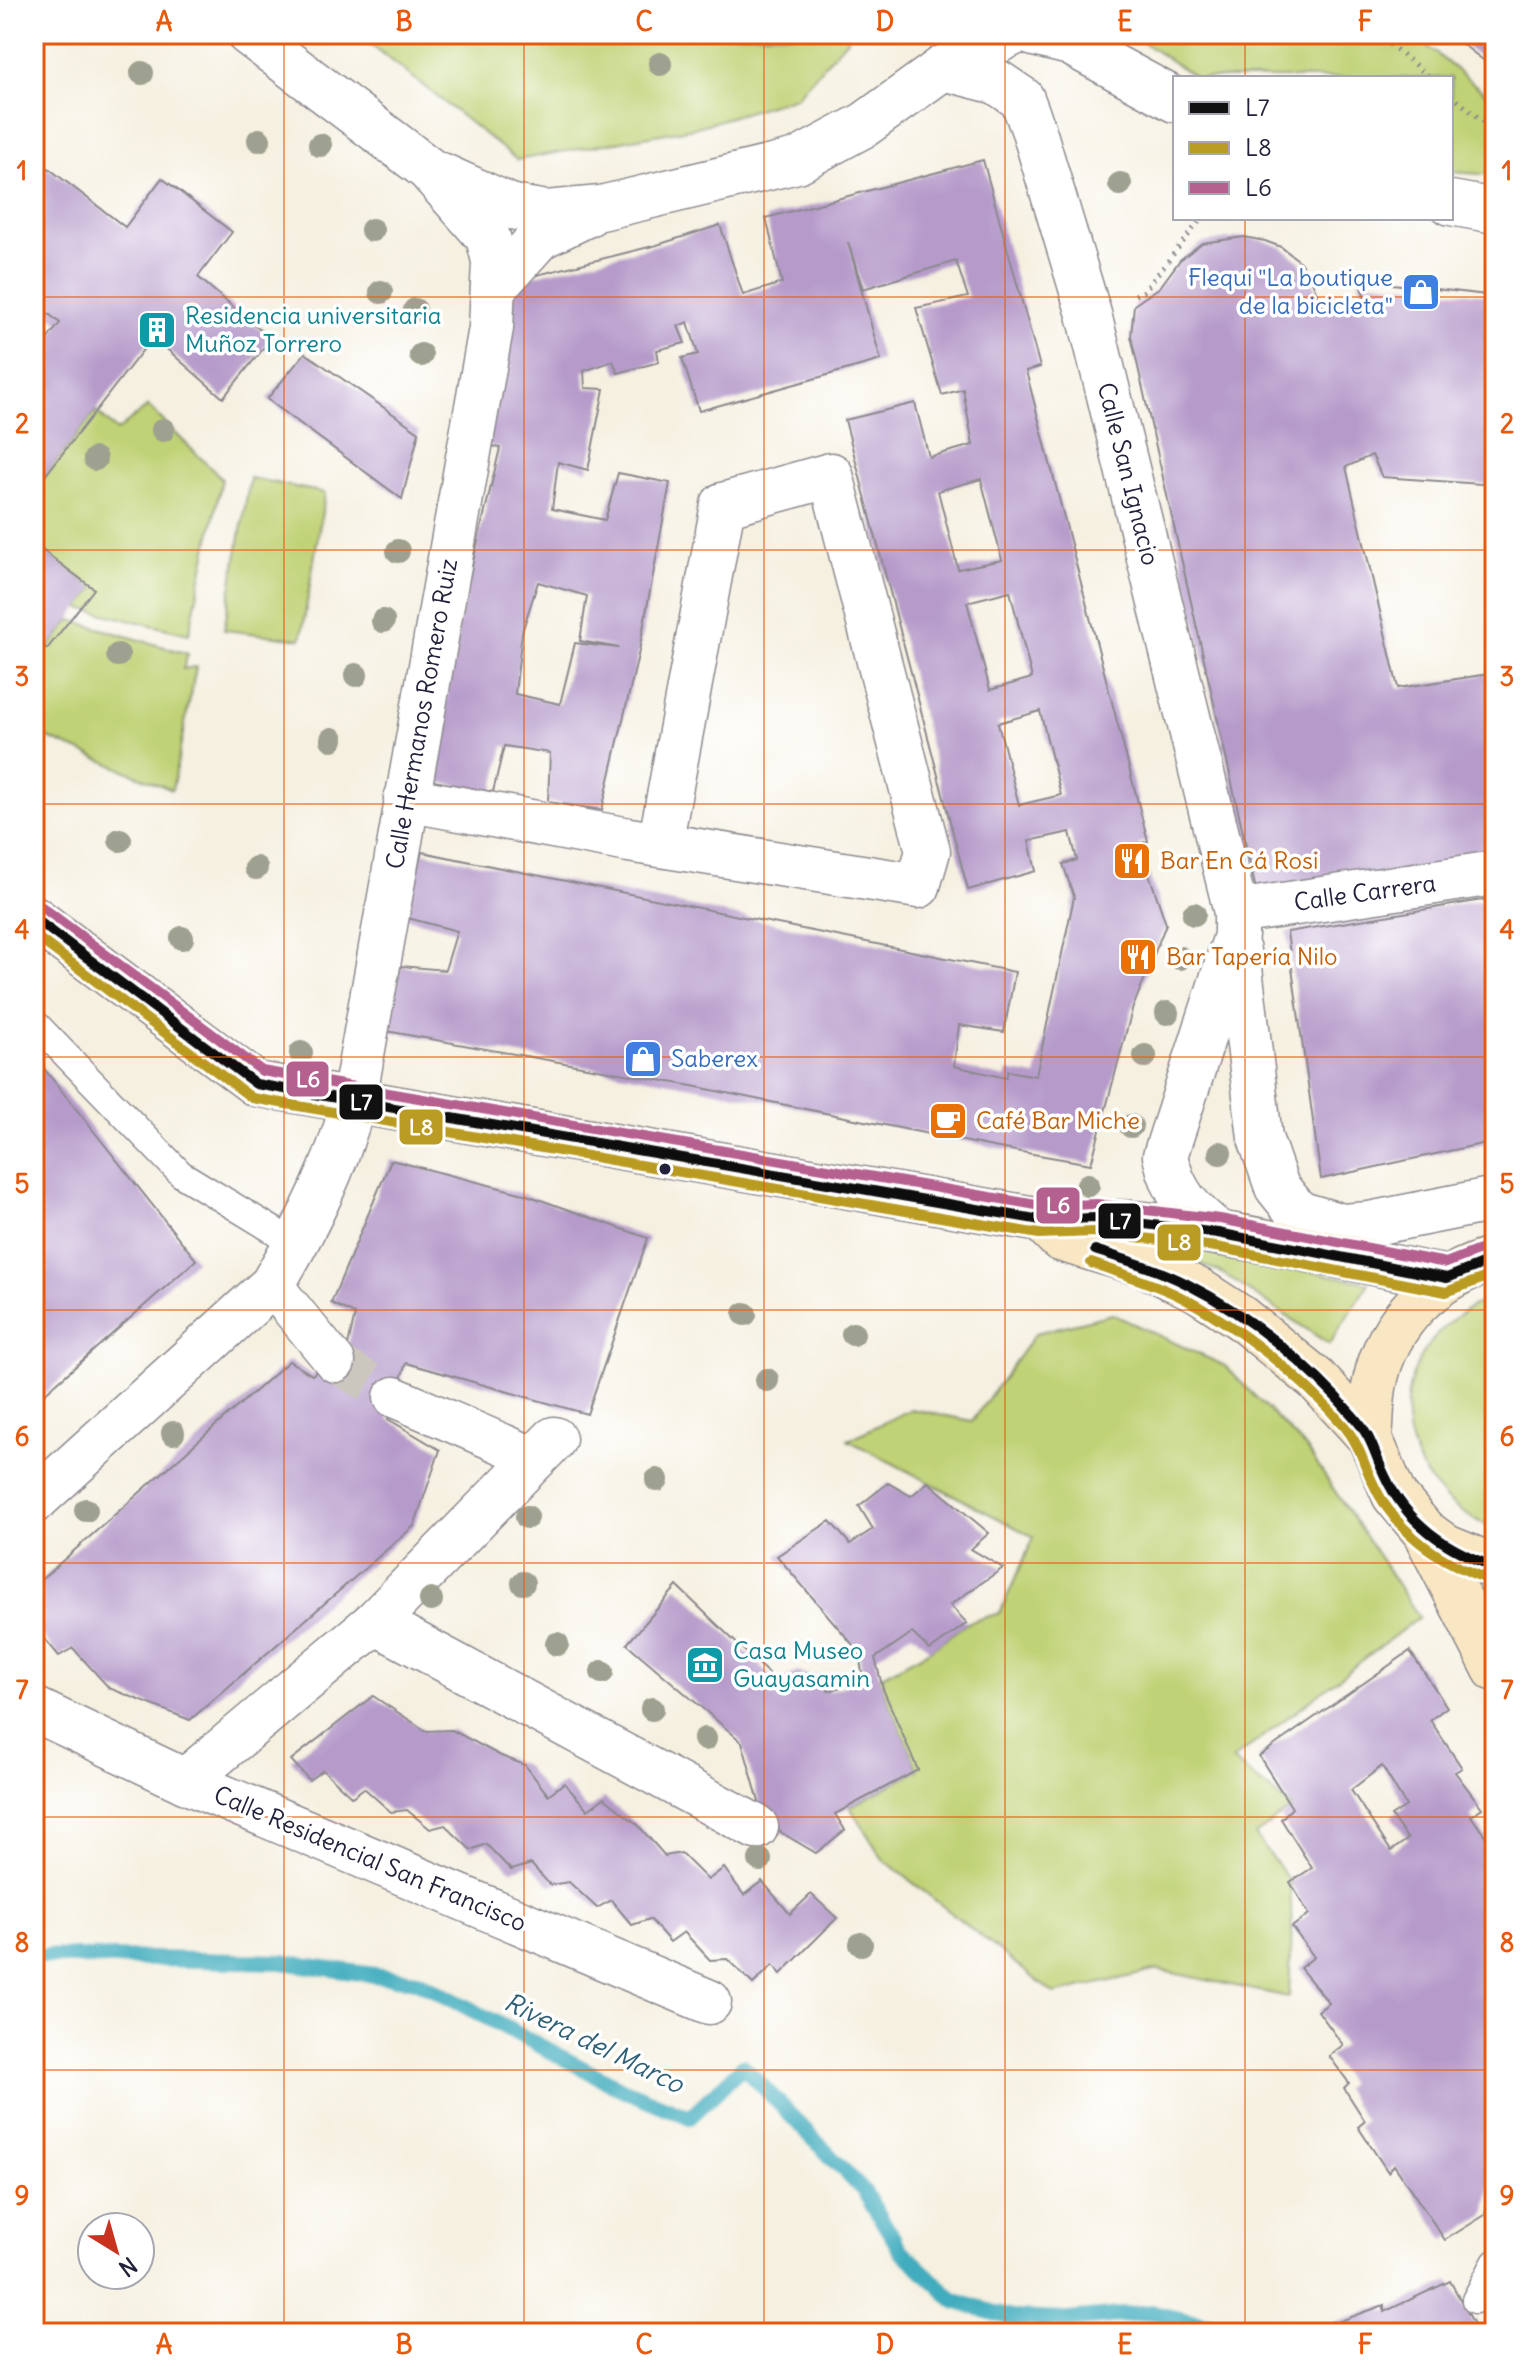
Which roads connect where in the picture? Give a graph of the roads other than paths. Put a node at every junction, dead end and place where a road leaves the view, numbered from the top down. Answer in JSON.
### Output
{"nodes":[{"id":1,"x":249,"y":34,"type":"edge"},
{"id":2,"x":1012,"y":34,"type":"edge"},
{"id":3,"x":1034,"y":34,"type":"edge"},
{"id":4,"x":943,"y":68,"type":"junction"},
{"id":5,"x":1173,"y":99,"type":"edge"},
{"id":6,"x":428,"y":169,"type":"junction"},
{"id":7,"x":1453,"y":203,"type":"edge"},
{"id":8,"x":601,"y":208,"type":"junction"},
{"id":9,"x":1495,"y":211,"type":"edge"},
{"id":10,"x":492,"y":308,"type":"junction"},
{"id":11,"x":406,"y":799,"type":"junction"},
{"id":12,"x":660,"y":845,"type":"junction"},
{"id":13,"x":1495,"y":873,"type":"edge"},
{"id":14,"x":1236,"y":924,"type":"junction"},
{"id":15,"x":37,"y":927,"type":"edge"},
{"id":16,"x":34,"y":1022,"type":"edge"},
{"id":17,"x":354,"y":1100,"type":"junction"},
{"id":18,"x":1495,"y":1199,"type":"edge"},
{"id":19,"x":1041,"y":1220,"type":"junction"},
{"id":20,"x":1218,"y":1233,"type":"junction"},
{"id":21,"x":296,"y":1244,"type":"junction"},
{"id":22,"x":1495,"y":1259,"type":"edge"},
{"id":23,"x":1447,"y":1278,"type":"junction"},
{"id":24,"x":272,"y":1285,"type":"junction"},
{"id":25,"x":335,"y":1362,"type":"tunnel mouth"},
{"id":26,"x":394,"y":1397,"type":"tunnel mouth"},
{"id":27,"x":1370,"y":1438,"type":"junction"},
{"id":28,"x":545,"y":1449,"type":"joint"},
{"id":29,"x":34,"y":1501,"type":"edge"},
{"id":30,"x":1424,"y":1531,"type":"junction"},
{"id":31,"x":1495,"y":1567,"type":"edge"},
{"id":32,"x":375,"y":1622,"type":"junction"},
{"id":33,"x":1495,"y":1669,"type":"edge"},
{"id":34,"x":34,"y":1709,"type":"edge"},
{"id":35,"x":185,"y":1781,"type":"junction"},
{"id":36,"x":756,"y":1827,"type":"dead end"},
{"id":37,"x":709,"y":2002,"type":"dead end"},
{"id":38,"x":1495,"y":2263,"type":"edge"},
{"id":39,"x":1475,"y":2300,"type":"dead end"}],
"edges":[{"from":1,"to":6,"type":"street"},
{"from":2,"to":4,"type":"street"},
{"from":3,"to":5,"type":"street"},
{"from":4,"to":8,"type":"street"},
{"from":4,"to":14,"type":"street","name":"Calle San Ignacio"},
{"from":6,"to":8,"type":"street"},
{"from":6,"to":10,"type":"street","name":"Calle Hermanos Romero Ruiz"},
{"from":7,"to":9,"type":"street"},
{"from":8,"to":10,"type":"street"},
{"from":10,"to":11,"type":"street","name":"Calle Hermanos Romero Ruiz"},
{"from":11,"to":12,"type":"street"},
{"from":11,"to":17,"type":"street","name":"Calle Hermanos Romero Ruiz"},
{"from":12,"to":12,"type":"street"},
{"from":13,"to":14,"type":"street","name":"Calle Carrera"},
{"from":14,"to":18,"type":"street","name":"Calle San Ignacio"},
{"from":14,"to":20,"type":"street"},
{"from":15,"to":17,"type":"main road"},
{"from":16,"to":21,"type":"lane"},
{"from":17,"to":19,"type":"main road"},
{"from":17,"to":21,"type":"street"},
{"from":19,"to":20,"type":"main road"},
{"from":19,"to":27,"type":"main road"},
{"from":20,"to":23,"type":"main road"},
{"from":21,"to":24,"type":"street"},
{"from":22,"to":23,"type":"main road"},
{"from":23,"to":27,"type":"main road"},
{"from":24,"to":25,"type":"street"},
{"from":24,"to":29,"type":"street"},
{"from":26,"to":28,"type":"street"},
{"from":27,"to":30,"type":"main road"},
{"from":28,"to":32,"type":"street"},
{"from":30,"to":31,"type":"main road"},
{"from":30,"to":33,"type":"main road"},
{"from":32,"to":35,"type":"street"},
{"from":32,"to":36,"type":"street"},
{"from":34,"to":35,"type":"street","name":"Calle Residencial San Francisco"},
{"from":35,"to":37,"type":"street","name":"Calle Residencial San Francisco"},
{"from":38,"to":39,"type":"lane"}]}
